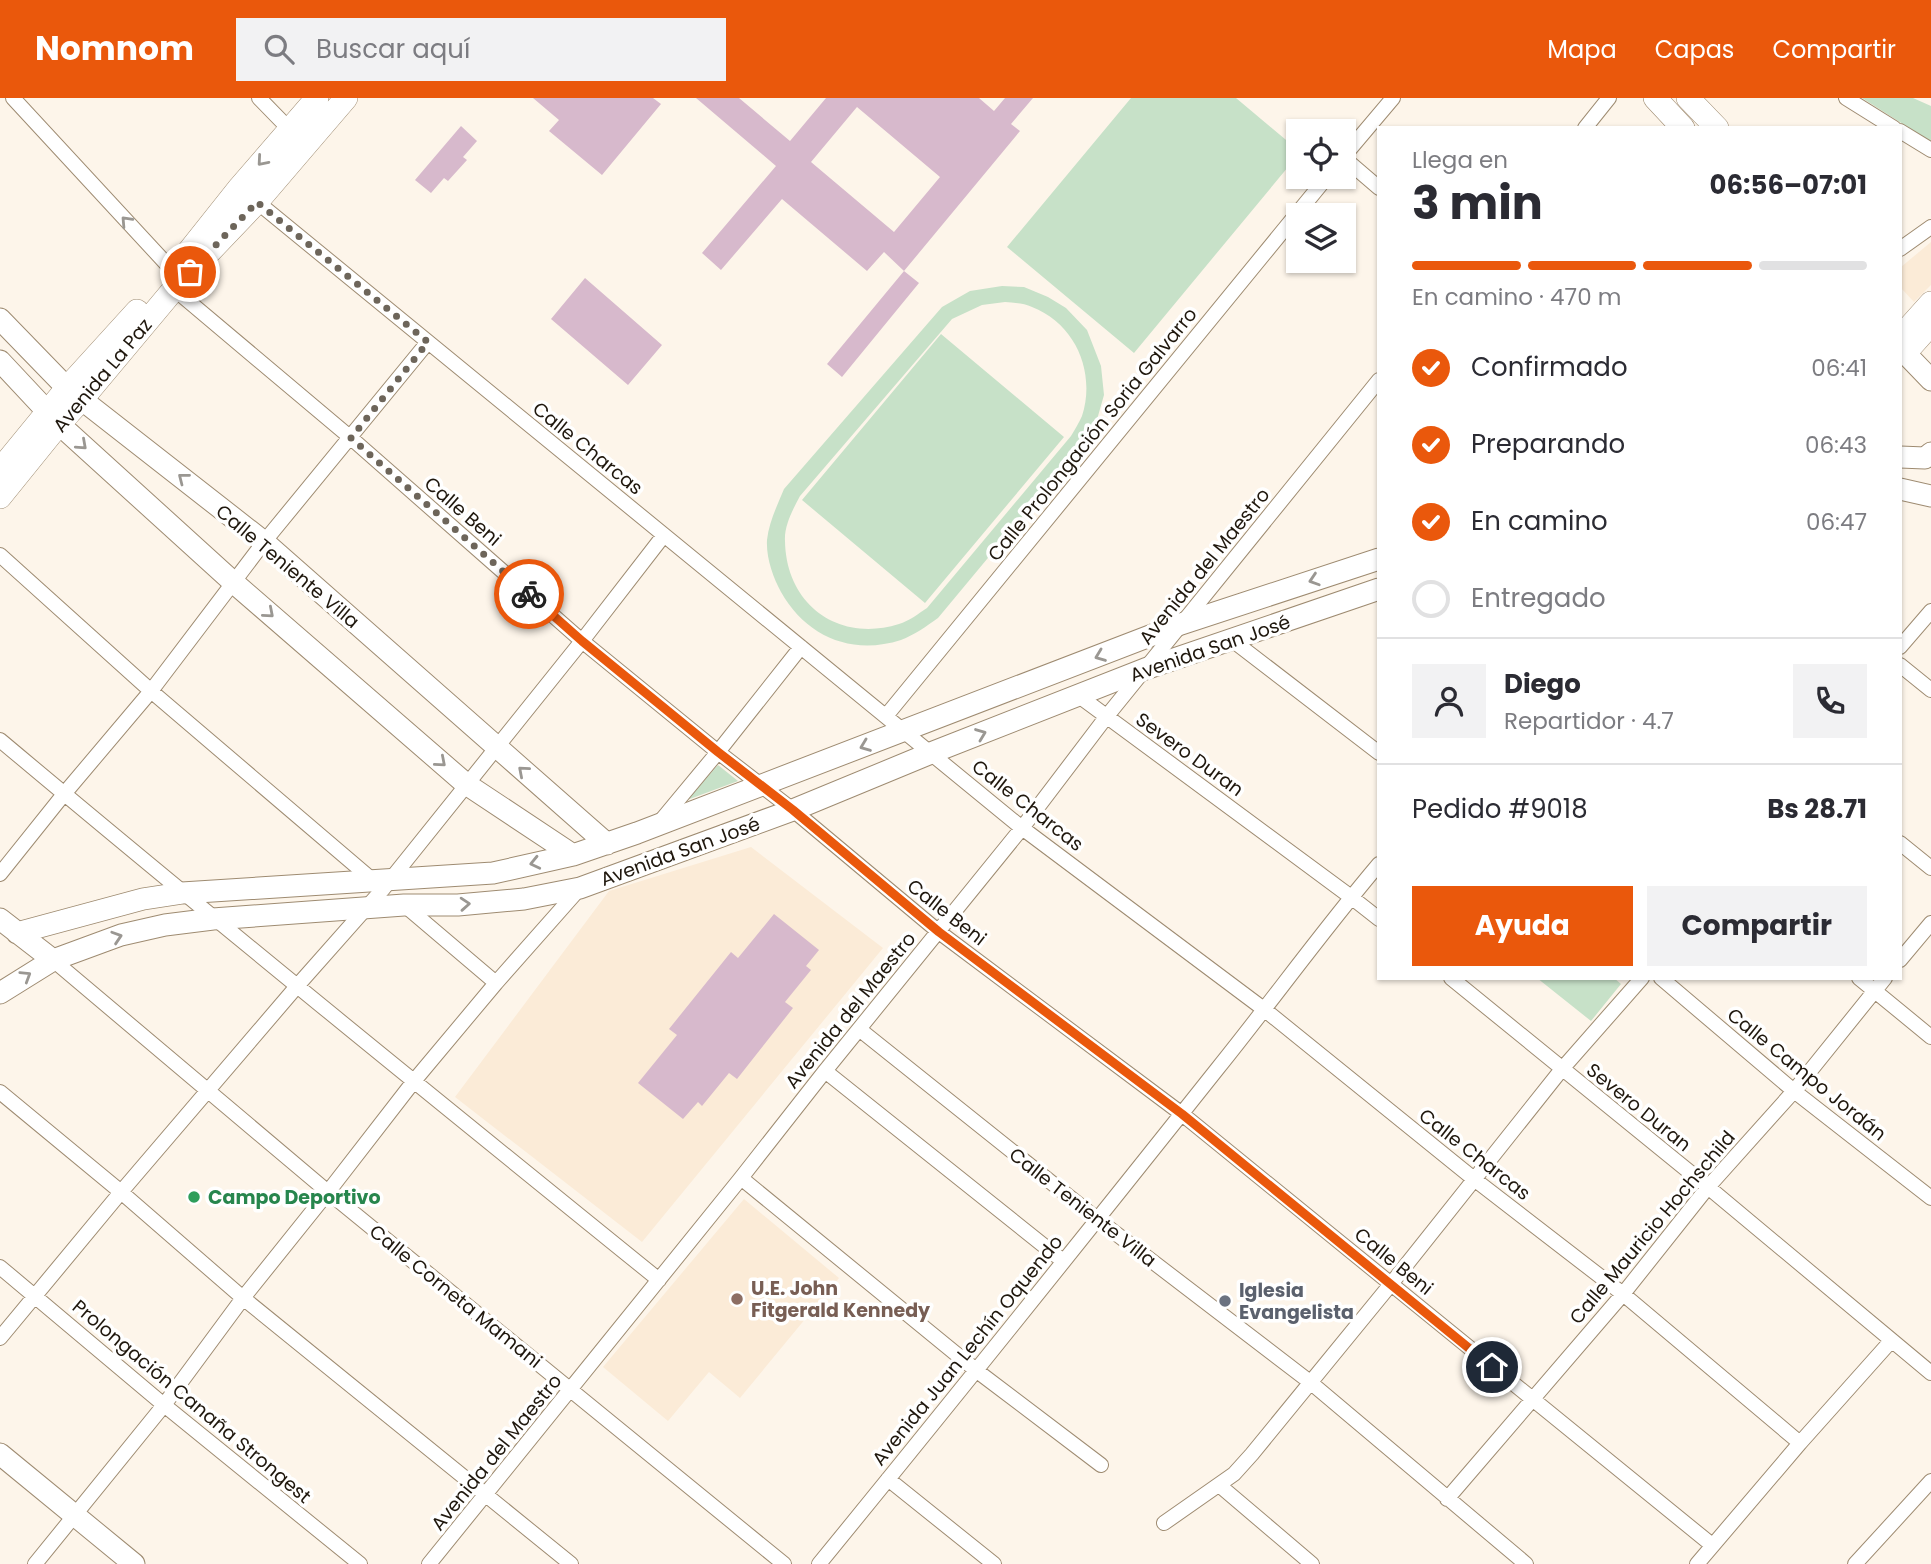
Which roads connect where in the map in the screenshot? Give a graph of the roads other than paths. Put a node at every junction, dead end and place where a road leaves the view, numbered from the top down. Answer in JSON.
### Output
{"nodes":[{"id":1,"x":13,"y":98,"type":"edge"},
{"id":2,"x":259,"y":98,"type":"edge"},
{"id":3,"x":317,"y":98,"type":"edge"},
{"id":4,"x":346,"y":98,"type":"edge"},
{"id":5,"x":1393,"y":98,"type":"edge"},
{"id":6,"x":1609,"y":98,"type":"edge"},
{"id":7,"x":1655,"y":98,"type":"edge"},
{"id":8,"x":1688,"y":98,"type":"edge"},
{"id":9,"x":1846,"y":98,"type":"edge"},
{"id":10,"x":1587,"y":126,"type":"edge"},
{"id":11,"x":1681,"y":126,"type":"edge"},
{"id":12,"x":1715,"y":126,"type":"edge"},
{"id":13,"x":1891,"y":126,"type":"edge"},
{"id":14,"x":1902,"y":132,"type":"edge"},
{"id":15,"x":297,"y":137,"type":"junction"},
{"id":16,"x":1356,"y":143,"type":"edge"},
{"id":17,"x":1931,"y":150,"type":"edge"},
{"id":18,"x":1356,"y":168,"type":"edge"},
{"id":19,"x":1377,"y":186,"type":"edge"},
{"id":20,"x":1317,"y":189,"type":"edge"},
{"id":21,"x":248,"y":194,"type":"junction"},
{"id":22,"x":1931,"y":227,"type":"edge"},
{"id":23,"x":1902,"y":248,"type":"edge"},
{"id":24,"x":173,"y":280,"type":"junction"},
{"id":25,"x":1931,"y":303,"type":"edge"},
{"id":26,"x":0,"y":319,"type":"edge"},
{"id":27,"x":1913,"y":334,"type":"edge"},
{"id":28,"x":428,"y":342,"type":"junction"},
{"id":29,"x":0,"y":361,"type":"edge"},
{"id":30,"x":1931,"y":380,"type":"edge"},
{"id":31,"x":1377,"y":382,"type":"edge"},
{"id":32,"x":75,"y":394,"type":"junction"},
{"id":33,"x":53,"y":418,"type":"junction"},
{"id":34,"x":351,"y":438,"type":"junction"},
{"id":35,"x":1931,"y":453,"type":"edge"},
{"id":36,"x":1902,"y":457,"type":"edge"},
{"id":37,"x":0,"y":470,"type":"edge"},
{"id":38,"x":1902,"y":489,"type":"edge"},
{"id":39,"x":1931,"y":496,"type":"edge"},
{"id":40,"x":0,"y":497,"type":"edge"},
{"id":41,"x":664,"y":536,"type":"junction"},
{"id":42,"x":264,"y":542,"type":"junction"},
{"id":43,"x":0,"y":555,"type":"edge"},
{"id":44,"x":1377,"y":560,"type":"edge"},
{"id":45,"x":233,"y":582,"type":"junction"},
{"id":46,"x":1377,"y":591,"type":"edge"},
{"id":47,"x":1931,"y":611,"type":"edge"},
{"id":48,"x":1181,"y":624,"type":"junction"},
{"id":49,"x":1232,"y":640,"type":"junction"},
{"id":50,"x":582,"y":641,"type":"junction"},
{"id":51,"x":1902,"y":645,"type":"edge"},
{"id":52,"x":801,"y":647,"type":"junction"},
{"id":53,"x":1902,"y":667,"type":"edge"},
{"id":54,"x":1145,"y":669,"type":"junction"},
{"id":55,"x":1931,"y":690,"type":"edge"},
{"id":56,"x":151,"y":691,"type":"junction"},
{"id":57,"x":1079,"y":696,"type":"junction"},
{"id":58,"x":886,"y":716,"type":"junction"},
{"id":59,"x":1107,"y":716,"type":"junction"},
{"id":60,"x":904,"y":732,"type":"junction"},
{"id":61,"x":0,"y":740,"type":"edge"},
{"id":62,"x":496,"y":747,"type":"junction"},
{"id":63,"x":1377,"y":750,"type":"edge"},
{"id":64,"x":718,"y":752,"type":"junction"},
{"id":65,"x":931,"y":753,"type":"junction"},
{"id":66,"x":466,"y":784,"type":"junction"},
{"id":67,"x":761,"y":786,"type":"junction"},
{"id":68,"x":64,"y":794,"type":"junction"},
{"id":69,"x":793,"y":810,"type":"junction"},
{"id":70,"x":574,"y":815,"type":"junction"},
{"id":71,"x":657,"y":825,"type":"junction"},
{"id":72,"x":1022,"y":828,"type":"junction"},
{"id":73,"x":607,"y":844,"type":"junction"},
{"id":74,"x":1902,"y":845,"type":"edge"},
{"id":75,"x":573,"y":855,"type":"junction"},
{"id":76,"x":1377,"y":866,"type":"edge"},
{"id":77,"x":1931,"y":868,"type":"edge"},
{"id":78,"x":0,"y":874,"type":"edge"},
{"id":79,"x":383,"y":882,"type":"junction"},
{"id":80,"x":580,"y":888,"type":"junction"},
{"id":81,"x":182,"y":892,"type":"junction"},
{"id":82,"x":1351,"y":897,"type":"junction"},
{"id":83,"x":404,"y":905,"type":"junction"},
{"id":84,"x":366,"y":909,"type":"junction"},
{"id":85,"x":1377,"y":917,"type":"edge"},
{"id":86,"x":0,"y":919,"type":"edge"},
{"id":87,"x":214,"y":919,"type":"junction"},
{"id":88,"x":1931,"y":923,"type":"edge"},
{"id":89,"x":939,"y":932,"type":"junction"},
{"id":90,"x":17,"y":933,"type":"junction"},
{"id":91,"x":1902,"y":958,"type":"edge"},
{"id":92,"x":53,"y":960,"type":"junction"},
{"id":93,"x":1453,"y":980,"type":"edge"},
{"id":94,"x":1640,"y":980,"type":"edge"},
{"id":95,"x":1663,"y":980,"type":"edge"},
{"id":96,"x":1861,"y":980,"type":"edge"},
{"id":97,"x":1883,"y":980,"type":"edge"},
{"id":98,"x":495,"y":983,"type":"junction"},
{"id":99,"x":298,"y":985,"type":"junction"},
{"id":100,"x":1875,"y":991,"type":"junction"},
{"id":101,"x":0,"y":993,"type":"edge"},
{"id":102,"x":1265,"y":1010,"type":"junction"},
{"id":103,"x":859,"y":1029,"type":"junction"},
{"id":104,"x":1931,"y":1037,"type":"edge"},
{"id":105,"x":1562,"y":1069,"type":"junction"},
{"id":106,"x":825,"y":1071,"type":"junction"},
{"id":107,"x":414,"y":1081,"type":"junction"},
{"id":108,"x":209,"y":1090,"type":"junction"},
{"id":109,"x":1794,"y":1091,"type":"junction"},
{"id":110,"x":0,"y":1092,"type":"edge"},
{"id":111,"x":1182,"y":1114,"type":"junction"},
{"id":112,"x":741,"y":1178,"type":"junction"},
{"id":113,"x":1474,"y":1179,"type":"junction"},
{"id":114,"x":1707,"y":1187,"type":"junction"},
{"id":115,"x":121,"y":1192,"type":"junction"},
{"id":116,"x":328,"y":1192,"type":"junction"},
{"id":117,"x":1931,"y":1198,"type":"edge"},
{"id":118,"x":1097,"y":1219,"type":"junction"},
{"id":119,"x":1063,"y":1261,"type":"junction"},
{"id":120,"x":0,"y":1267,"type":"edge"},
{"id":121,"x":659,"y":1280,"type":"junction"},
{"id":122,"x":1391,"y":1284,"type":"junction"},
{"id":123,"x":1623,"y":1294,"type":"junction"},
{"id":124,"x":35,"y":1296,"type":"junction"},
{"id":125,"x":243,"y":1298,"type":"junction"},
{"id":126,"x":0,"y":1338,"type":"edge"},
{"id":127,"x":1892,"y":1341,"type":"junction"},
{"id":128,"x":977,"y":1371,"type":"junction"},
{"id":129,"x":1931,"y":1373,"type":"edge"},
{"id":130,"x":1310,"y":1382,"type":"junction"},
{"id":131,"x":570,"y":1390,"type":"junction"},
{"id":132,"x":1532,"y":1400,"type":"junction"},
{"id":133,"x":164,"y":1405,"type":"junction"},
{"id":134,"x":1800,"y":1443,"type":"junction"},
{"id":135,"x":0,"y":1454,"type":"edge"},
{"id":136,"x":1101,"y":1465,"type":"dead end"},
{"id":137,"x":888,"y":1479,"type":"junction"},
{"id":138,"x":1931,"y":1481,"type":"edge"},
{"id":139,"x":1219,"y":1485,"type":"junction"},
{"id":140,"x":486,"y":1495,"type":"junction"},
{"id":141,"x":1447,"y":1499,"type":"junction"},
{"id":142,"x":75,"y":1516,"type":"junction"},
{"id":143,"x":1164,"y":1523,"type":"dead end"},
{"id":144,"x":1712,"y":1545,"type":"junction"},
{"id":145,"x":35,"y":1564,"type":"edge"},
{"id":146,"x":134,"y":1564,"type":"edge"},
{"id":147,"x":360,"y":1564,"type":"edge"},
{"id":148,"x":429,"y":1564,"type":"edge"},
{"id":149,"x":571,"y":1564,"type":"edge"},
{"id":150,"x":784,"y":1564,"type":"edge"},
{"id":151,"x":819,"y":1564,"type":"edge"},
{"id":152,"x":994,"y":1564,"type":"edge"},
{"id":153,"x":1312,"y":1564,"type":"edge"},
{"id":154,"x":1525,"y":1564,"type":"edge"},
{"id":155,"x":1698,"y":1564,"type":"edge"},
{"id":156,"x":1856,"y":1564,"type":"edge"}],
"edges":[{"from":24,"to":1,"type":"street","name":"Calle Beni","one_way":true},
{"from":2,"to":15,"type":"street"},
{"from":3,"to":15,"type":"main road","name":"Avenida La Paz"},
{"from":4,"to":15,"type":"main road","name":"Avenida La Paz"},
{"from":5,"to":16,"type":"street"},
{"from":6,"to":10,"type":"street"},
{"from":7,"to":11,"type":"main road"},
{"from":8,"to":12,"type":"main road"},
{"from":9,"to":13,"type":"street"},
{"from":14,"to":17,"type":"street"},
{"from":15,"to":21,"type":"main road","name":"Avenida La Paz"},
{"from":18,"to":19,"type":"street"},
{"from":20,"to":58,"type":"street","name":"Calle Prolongación Soria Galvarro"},
{"from":21,"to":24,"type":"main road","name":"Avenida La Paz"},
{"from":21,"to":28,"type":"street","name":"Calle Charcas"},
{"from":22,"to":23,"type":"street"},
{"from":24,"to":32,"type":"main road","name":"Avenida La Paz"},
{"from":24,"to":34,"type":"street","name":"Calle Beni"},
{"from":25,"to":27,"type":"main road"},
{"from":26,"to":32,"type":"street","name":"Calle Teniente Villa"},
{"from":27,"to":30,"type":"street"},
{"from":28,"to":34,"type":"street"},
{"from":28,"to":41,"type":"street","name":"Calle Charcas"},
{"from":29,"to":33,"type":"street"},
{"from":31,"to":48,"type":"street","name":"Avenida del Maestro"},
{"from":32,"to":33,"type":"main road","name":"Avenida La Paz"},
{"from":42,"to":32,"type":"street","name":"Calle Teniente Villa","one_way":true},
{"from":33,"to":37,"type":"main road","name":"Avenida La Paz"},
{"from":33,"to":40,"type":"main road","name":"Avenida La Paz"},
{"from":33,"to":45,"type":"street","one_way":true},
{"from":34,"to":42,"type":"street"},
{"from":34,"to":50,"type":"street","name":"Calle Beni"},
{"from":35,"to":36,"type":"street"},
{"from":38,"to":39,"type":"street"},
{"from":41,"to":50,"type":"street"},
{"from":41,"to":52,"type":"street","name":"Calle Charcas"},
{"from":42,"to":45,"type":"street"},
{"from":42,"to":62,"type":"street","name":"Calle Teniente Villa"},
{"from":43,"to":56,"type":"street"},
{"from":44,"to":48,"type":"street","name":"Avenida San José","one_way":true},
{"from":45,"to":56,"type":"street"},
{"from":45,"to":66,"type":"street","one_way":true},
{"from":46,"to":49,"type":"street","name":"Avenida San José"},
{"from":47,"to":51,"type":"street"},
{"from":48,"to":54,"type":"street","name":"Avenida del Maestro"},
{"from":48,"to":60,"type":"street","name":"Avenida San José","one_way":true},
{"from":49,"to":54,"type":"street","name":"Avenida San José"},
{"from":49,"to":63,"type":"street"},
{"from":50,"to":62,"type":"street"},
{"from":50,"to":64,"type":"street","name":"Calle Beni"},
{"from":52,"to":58,"type":"street","name":"Calle Charcas"},
{"from":52,"to":64,"type":"street"},
{"from":53,"to":55,"type":"street"},
{"from":54,"to":57,"type":"street","name":"Avenida San José"},
{"from":54,"to":59,"type":"street","name":"Avenida del Maestro"},
{"from":56,"to":68,"type":"street"},
{"from":56,"to":79,"type":"street"},
{"from":57,"to":59,"type":"street","name":"Severo Duran"},
{"from":65,"to":57,"type":"street","name":"Avenida San José","one_way":true},
{"from":58,"to":60,"type":"street","name":"Calle Charcas"},
{"from":59,"to":72,"type":"street","name":"Avenida del Maestro"},
{"from":59,"to":82,"type":"street","name":"Severo Duran"},
{"from":60,"to":65,"type":"street","name":"Calle Charcas"},
{"from":60,"to":67,"type":"street","name":"Avenida San José","one_way":true},
{"from":61,"to":68,"type":"street"},
{"from":62,"to":66,"type":"street"},
{"from":70,"to":62,"type":"street","name":"Calle Teniente Villa","one_way":true},
{"from":64,"to":67,"type":"street","name":"Calle Beni"},
{"from":64,"to":71,"type":"street"},
{"from":65,"to":69,"type":"street","name":"Avenida San José"},
{"from":65,"to":72,"type":"street","name":"Calle Charcas"},
{"from":66,"to":75,"type":"street"},
{"from":66,"to":79,"type":"street"},
{"from":67,"to":69,"type":"street","name":"Calle Beni"},
{"from":67,"to":71,"type":"street","name":"Avenida San José"},
{"from":68,"to":78,"type":"street"},
{"from":68,"to":81,"type":"street"},
{"from":69,"to":80,"type":"street","name":"Avenida San José"},
{"from":69,"to":89,"type":"street","name":"Calle Beni"},
{"from":70,"to":73,"type":"street","name":"Calle Teniente Villa"},
{"from":70,"to":75,"type":"street"},
{"from":71,"to":73,"type":"street","name":"Avenida San José"},
{"from":72,"to":89,"type":"street","name":"Avenida del Maestro"},
{"from":72,"to":102,"type":"street","name":"Calle Charcas"},
{"from":73,"to":75,"type":"street","name":"Avenida San José"},
{"from":74,"to":77,"type":"street"},
{"from":75,"to":79,"type":"street","name":"Avenida San José","one_way":true},
{"from":75,"to":80,"type":"street"},
{"from":76,"to":82,"type":"street","name":"Avenida Juan Lechín Oquendo"},
{"from":79,"to":81,"type":"street","name":"Avenida San José"},
{"from":79,"to":83,"type":"street"},
{"from":79,"to":84,"type":"street"},
{"from":83,"to":80,"type":"street","name":"Avenida San José","one_way":true},
{"from":80,"to":98,"type":"street"},
{"from":81,"to":87,"type":"street"},
{"from":81,"to":90,"type":"street","name":"Avenida San José"},
{"from":82,"to":85,"type":"street","name":"Severo Duran"},
{"from":82,"to":102,"type":"street","name":"Avenida Juan Lechín Oquendo"},
{"from":83,"to":84,"type":"street","name":"Avenida San José"},
{"from":83,"to":98,"type":"street"},
{"from":84,"to":87,"type":"street","name":"Avenida San José"},
{"from":84,"to":99,"type":"street"},
{"from":86,"to":90,"type":"street","name":"Calle Corneta Mamani"},
{"from":92,"to":87,"type":"street","name":"Avenida San José","one_way":true},
{"from":87,"to":99,"type":"street"},
{"from":88,"to":91,"type":"street"},
{"from":89,"to":103,"type":"street","name":"Avenida del Maestro"},
{"from":89,"to":111,"type":"street","name":"Calle Beni"},
{"from":90,"to":92,"type":"street","name":"Calle Corneta Mamani"},
{"from":101,"to":92,"type":"street","name":"Avenida San José","one_way":true},
{"from":92,"to":108,"type":"street","name":"Calle Corneta Mamani"},
{"from":93,"to":105,"type":"street","name":"Severo Duran"},
{"from":94,"to":105,"type":"street"},
{"from":95,"to":109,"type":"street","name":"Calle Campo Jordán"},
{"from":96,"to":100,"type":"street"},
{"from":97,"to":100,"type":"street","name":"Calle Mauricio Hochschild"},
{"from":98,"to":107,"type":"street"},
{"from":99,"to":107,"type":"street"},
{"from":99,"to":108,"type":"street"},
{"from":100,"to":104,"type":"street"},
{"from":100,"to":109,"type":"street","name":"Calle Mauricio Hochschild"},
{"from":102,"to":111,"type":"street","name":"Avenida Juan Lechín Oquendo"},
{"from":102,"to":113,"type":"street","name":"Calle Charcas"},
{"from":103,"to":106,"type":"street","name":"Avenida del Maestro"},
{"from":103,"to":118,"type":"street","name":"Calle Teniente Villa"},
{"from":105,"to":113,"type":"street"},
{"from":105,"to":114,"type":"street","name":"Severo Duran"},
{"from":106,"to":112,"type":"street","name":"Avenida del Maestro"},
{"from":106,"to":119,"type":"street"},
{"from":107,"to":116,"type":"street"},
{"from":107,"to":121,"type":"street"},
{"from":108,"to":115,"type":"street"},
{"from":108,"to":116,"type":"street","name":"Calle Corneta Mamani"},
{"from":109,"to":114,"type":"street","name":"Calle Mauricio Hochschild"},
{"from":109,"to":117,"type":"street","name":"Calle Campo Jordán"},
{"from":110,"to":115,"type":"street"},
{"from":111,"to":118,"type":"street","name":"Avenida Juan Lechín Oquendo"},
{"from":111,"to":122,"type":"street","name":"Calle Beni"},
{"from":112,"to":121,"type":"street","name":"Avenida del Maestro"},
{"from":112,"to":128,"type":"street"},
{"from":113,"to":122,"type":"street"},
{"from":113,"to":123,"type":"street","name":"Calle Charcas"},
{"from":114,"to":123,"type":"street","name":"Calle Mauricio Hochschild"},
{"from":114,"to":127,"type":"street","name":"Severo Duran"},
{"from":115,"to":124,"type":"street"},
{"from":115,"to":125,"type":"street"},
{"from":116,"to":125,"type":"street"},
{"from":116,"to":131,"type":"street","name":"Calle Corneta Mamani"},
{"from":118,"to":119,"type":"street","name":"Avenida Juan Lechín Oquendo"},
{"from":118,"to":130,"type":"street","name":"Calle Teniente Villa"},
{"from":119,"to":128,"type":"street","name":"Avenida Juan Lechín Oquendo"},
{"from":120,"to":124,"type":"street","name":"Prolongación Canaña Strongest"},
{"from":121,"to":131,"type":"street","name":"Avenida del Maestro"},
{"from":122,"to":130,"type":"street"},
{"from":122,"to":132,"type":"street","name":"Calle Beni"},
{"from":123,"to":132,"type":"street","name":"Calle Mauricio Hochschild"},
{"from":123,"to":134,"type":"street","name":"Calle Charcas"},
{"from":124,"to":126,"type":"street"},
{"from":124,"to":133,"type":"street","name":"Prolongación Canaña Strongest"},
{"from":125,"to":133,"type":"street"},
{"from":125,"to":140,"type":"street"},
{"from":127,"to":129,"type":"street","name":"Severo Duran"},
{"from":127,"to":134,"type":"street"},
{"from":128,"to":136,"type":"street"},
{"from":128,"to":137,"type":"street","name":"Avenida Juan Lechín Oquendo"},
{"from":130,"to":139,"type":"street"},
{"from":130,"to":141,"type":"street","name":"Calle Teniente Villa"},
{"from":131,"to":140,"type":"street","name":"Avenida del Maestro"},
{"from":131,"to":150,"type":"street","name":"Calle Corneta Mamani"},
{"from":132,"to":141,"type":"street","name":"Calle Mauricio Hochschild"},
{"from":132,"to":144,"type":"street","name":"Calle Beni"},
{"from":133,"to":142,"type":"street"},
{"from":133,"to":147,"type":"street","name":"Prolongación Canaña Strongest"},
{"from":134,"to":144,"type":"street"},
{"from":135,"to":142,"type":"street"},
{"from":137,"to":151,"type":"street","name":"Avenida Juan Lechín Oquendo"},
{"from":137,"to":152,"type":"street"},
{"from":138,"to":156,"type":"street"},
{"from":139,"to":143,"type":"street"},
{"from":139,"to":153,"type":"street"},
{"from":140,"to":148,"type":"street","name":"Avenida del Maestro"},
{"from":140,"to":149,"type":"street"},
{"from":141,"to":154,"type":"street","name":"Calle Teniente Villa"},
{"from":142,"to":145,"type":"street"},
{"from":142,"to":146,"type":"street"},
{"from":144,"to":155,"type":"street"}]}
